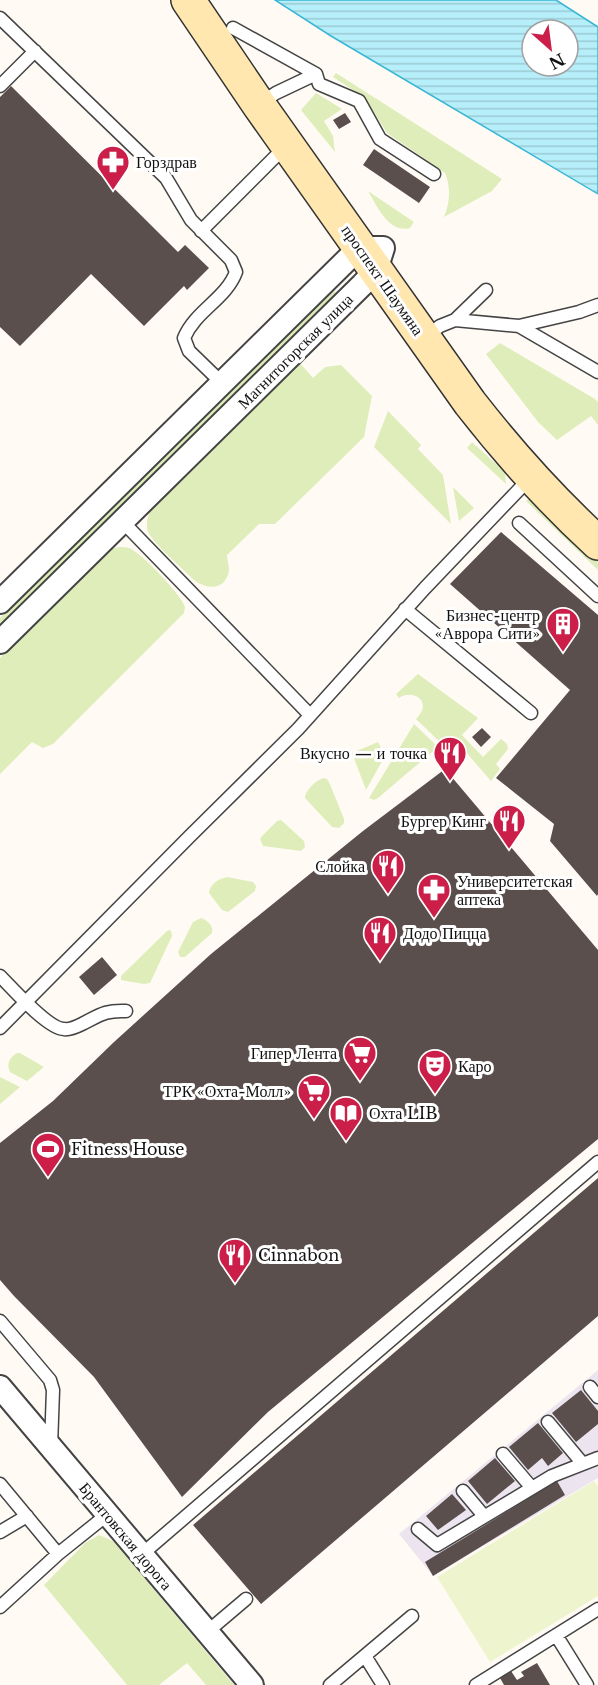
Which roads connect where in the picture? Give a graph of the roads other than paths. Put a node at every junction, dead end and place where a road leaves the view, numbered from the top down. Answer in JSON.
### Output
{"nodes":[{"id":1,"x":189,"y":0,"type":"edge"},
{"id":2,"x":213,"y":0,"type":"edge"},
{"id":3,"x":0,"y":18,"type":"edge"},
{"id":4,"x":232,"y":28,"type":"junction"},
{"id":5,"x":35,"y":51,"type":"junction"},
{"id":6,"x":316,"y":74,"type":"junction"},
{"id":7,"x":0,"y":86,"type":"edge"},
{"id":8,"x":267,"y":99,"type":"junction"},
{"id":9,"x":288,"y":144,"type":"junction"},
{"id":10,"x":434,"y":174,"type":"dead end"},
{"id":11,"x":201,"y":231,"type":"junction"},
{"id":12,"x":373,"y":255,"type":"junction"},
{"id":13,"x":486,"y":290,"type":"dead end"},
{"id":14,"x":598,"y":305,"type":"edge"},
{"id":15,"x":519,"y":326,"type":"junction"},
{"id":16,"x":440,"y":328,"type":"junction"},
{"id":17,"x":598,"y":372,"type":"edge"},
{"id":18,"x":222,"y":383,"type":"junction"},
{"id":19,"x":531,"y":477,"type":"junction"},
{"id":20,"x":598,"y":514,"type":"edge"},
{"id":21,"x":122,"y":521,"type":"junction"},
{"id":22,"x":519,"y":523,"type":"dead end"},
{"id":23,"x":598,"y":543,"type":"edge"},
{"id":24,"x":598,"y":596,"type":"edge"},
{"id":25,"x":0,"y":603,"type":"edge"},
{"id":26,"x":405,"y":609,"type":"junction"},
{"id":27,"x":0,"y":642,"type":"edge"},
{"id":28,"x":531,"y":713,"type":"dead end"},
{"id":29,"x":310,"y":715,"type":"junction"},
{"id":30,"x":0,"y":976,"type":"edge"},
{"id":31,"x":26,"y":1002,"type":"junction"},
{"id":32,"x":126,"y":1011,"type":"dead end"},
{"id":33,"x":0,"y":1028,"type":"edge"},
{"id":34,"x":598,"y":1162,"type":"edge"},
{"id":35,"x":0,"y":1321,"type":"edge"},
{"id":36,"x":0,"y":1387,"type":"edge"},
{"id":37,"x":548,"y":1422,"type":"dead end"},
{"id":38,"x":51,"y":1448,"type":"junction"},
{"id":39,"x":503,"y":1454,"type":"dead end"},
{"id":40,"x":598,"y":1458,"type":"edge"},
{"id":41,"x":583,"y":1464,"type":"junction"},
{"id":42,"x":0,"y":1484,"type":"edge"},
{"id":43,"x":532,"y":1488,"type":"junction"},
{"id":44,"x":463,"y":1491,"type":"dead end"},
{"id":45,"x":108,"y":1514,"type":"junction"},
{"id":46,"x":27,"y":1516,"type":"junction"},
{"id":47,"x":484,"y":1516,"type":"junction"},
{"id":48,"x":418,"y":1529,"type":"dead end"},
{"id":49,"x":0,"y":1532,"type":"edge"},
{"id":50,"x":58,"y":1554,"type":"junction"},
{"id":51,"x":141,"y":1554,"type":"junction"},
{"id":52,"x":246,"y":1599,"type":"dead end"},
{"id":53,"x":0,"y":1607,"type":"edge"},
{"id":54,"x":598,"y":1609,"type":"edge"},
{"id":55,"x":412,"y":1616,"type":"dead end"},
{"id":56,"x":207,"y":1632,"type":"junction"},
{"id":57,"x":556,"y":1635,"type":"junction"},
{"id":58,"x":365,"y":1656,"type":"junction"},
{"id":59,"x":252,"y":1685,"type":"edge"},
{"id":60,"x":330,"y":1685,"type":"edge"},
{"id":61,"x":383,"y":1685,"type":"edge"},
{"id":62,"x":476,"y":1685,"type":"edge"},
{"id":63,"x":587,"y":1685,"type":"edge"}],
"edges":[{"from":1,"to":8,"type":"street","name":"проспект Шаумяна"},
{"from":2,"to":4,"type":"street","name":"проспект Шаумяна"},
{"from":3,"to":5,"type":"lane"},
{"from":4,"to":6,"type":"lane"},
{"from":4,"to":8,"type":"street","name":"проспект Шаумяна"},
{"from":5,"to":7,"type":"lane"},
{"from":5,"to":11,"type":"lane"},
{"from":6,"to":8,"type":"lane"},
{"from":6,"to":10,"type":"lane"},
{"from":8,"to":9,"type":"street","name":"проспект Шаумяна"},
{"from":8,"to":12,"type":"street","name":"проспект Шаумяна"},
{"from":9,"to":11,"type":"lane"},
{"from":9,"to":12,"type":"street","name":"проспект Шаумяна"},
{"from":11,"to":18,"type":"lane"},
{"from":12,"to":16,"type":"street","name":"проспект Шаумяна"},
{"from":12,"to":18,"type":"street","name":"Магнитогорская улица"},
{"from":12,"to":21,"type":"street","name":"Магнитогорская улица"},
{"from":13,"to":16,"type":"lane"},
{"from":14,"to":15,"type":"lane"},
{"from":15,"to":16,"type":"lane"},
{"from":15,"to":17,"type":"lane"},
{"from":16,"to":19,"type":"street","name":"проспект Шаумяна"},
{"from":16,"to":20,"type":"street","name":"проспект Шаумяна"},
{"from":18,"to":25,"type":"street","name":"Магнитогорская улица"},
{"from":19,"to":23,"type":"street","name":"проспект Шаумяна"},
{"from":19,"to":26,"type":"lane"},
{"from":21,"to":27,"type":"street","name":"Магнитогорская улица"},
{"from":21,"to":29,"type":"lane"},
{"from":22,"to":24,"type":"lane"},
{"from":26,"to":28,"type":"lane"},
{"from":26,"to":29,"type":"lane"},
{"from":29,"to":31,"type":"lane"},
{"from":30,"to":31,"type":"lane"},
{"from":31,"to":32,"type":"lane"},
{"from":31,"to":33,"type":"lane"},
{"from":34,"to":51,"type":"lane"},
{"from":35,"to":38,"type":"lane"},
{"from":36,"to":38,"type":"street","name":"Брантовская дорога"},
{"from":37,"to":41,"type":"lane"},
{"from":38,"to":45,"type":"street","name":"Брантовская дорога"},
{"from":39,"to":43,"type":"lane"},
{"from":40,"to":41,"type":"lane"},
{"from":41,"to":43,"type":"lane"},
{"from":42,"to":46,"type":"lane"},
{"from":43,"to":47,"type":"lane"},
{"from":44,"to":47,"type":"lane"},
{"from":45,"to":50,"type":"lane"},
{"from":45,"to":51,"type":"street","name":"Брантовская дорога"},
{"from":46,"to":49,"type":"lane"},
{"from":46,"to":50,"type":"lane"},
{"from":47,"to":48,"type":"lane"},
{"from":50,"to":53,"type":"lane"},
{"from":51,"to":56,"type":"street","name":"Брантовская дорога"},
{"from":52,"to":56,"type":"lane"},
{"from":54,"to":57,"type":"lane"},
{"from":55,"to":58,"type":"lane"},
{"from":56,"to":59,"type":"street","name":"Брантовская дорога"},
{"from":57,"to":62,"type":"lane"},
{"from":57,"to":63,"type":"lane"},
{"from":58,"to":60,"type":"lane"},
{"from":58,"to":61,"type":"lane"}]}
